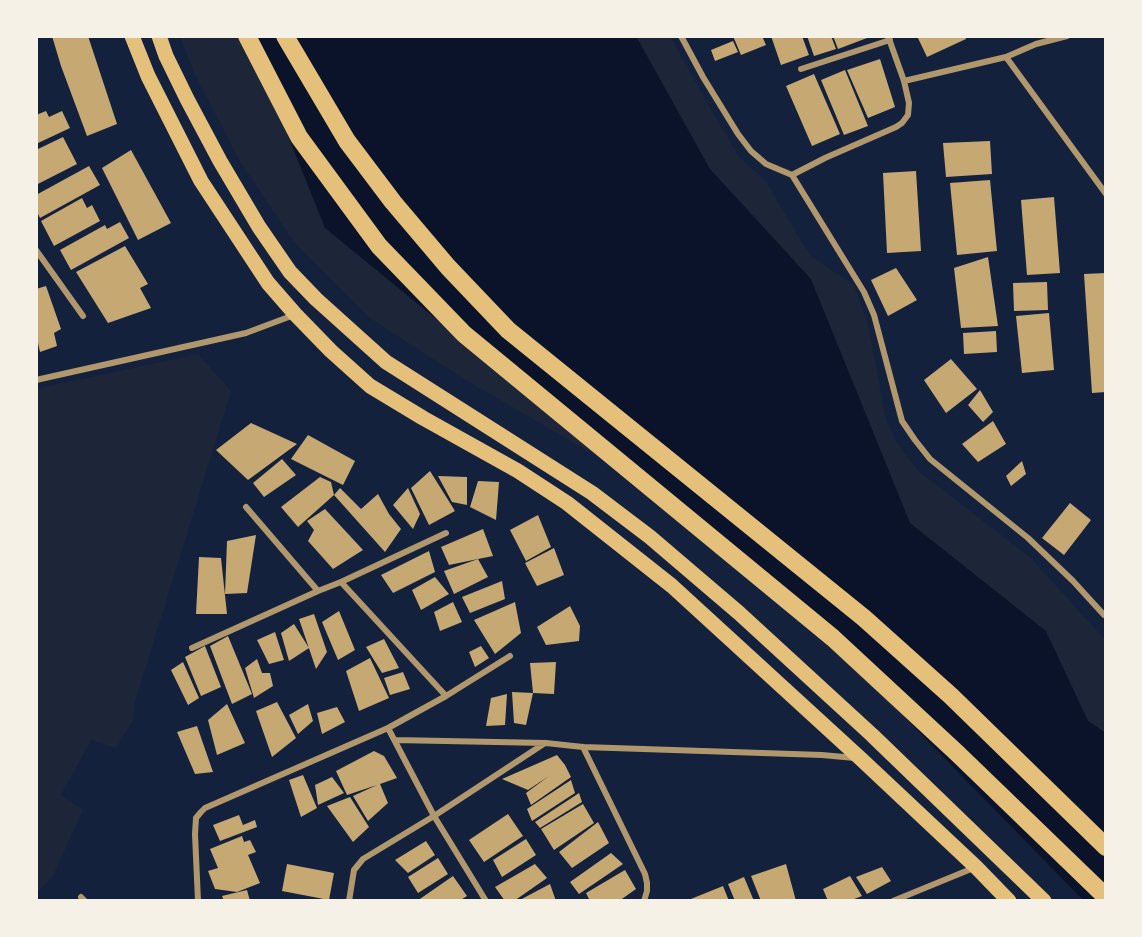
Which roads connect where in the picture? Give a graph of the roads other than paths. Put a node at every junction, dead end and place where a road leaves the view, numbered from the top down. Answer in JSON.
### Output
{"nodes":[{"id":1,"x":132,"y":36,"type":"edge"},
{"id":2,"x":159,"y":36,"type":"edge"},
{"id":3,"x":247,"y":36,"type":"edge"},
{"id":4,"x":285,"y":36,"type":"edge"},
{"id":5,"x":681,"y":36,"type":"edge"},
{"id":6,"x":1033,"y":36,"type":"edge"},
{"id":7,"x":1067,"y":36,"type":"edge"},
{"id":8,"x":889,"y":38,"type":"edge"},
{"id":9,"x":1036,"y":44,"type":"junction"},
{"id":10,"x":1006,"y":57,"type":"junction"},
{"id":11,"x":801,"y":69,"type":"dead end"},
{"id":12,"x":904,"y":81,"type":"junction"},
{"id":13,"x":792,"y":175,"type":"junction"},
{"id":14,"x":1106,"y":194,"type":"edge"},
{"id":15,"x":37,"y":253,"type":"edge"},
{"id":16,"x":295,"y":314,"type":"junction"},
{"id":17,"x":83,"y":316,"type":"dead end"},
{"id":18,"x":36,"y":380,"type":"edge"},
{"id":19,"x":246,"y":507,"type":"dead end"},
{"id":20,"x":446,"y":533,"type":"dead end"},
{"id":21,"x":341,"y":582,"type":"junction"},
{"id":22,"x":318,"y":591,"type":"junction"},
{"id":23,"x":1105,"y":615,"type":"edge"},
{"id":24,"x":192,"y":648,"type":"dead end"},
{"id":25,"x":510,"y":656,"type":"dead end"},
{"id":26,"x":446,"y":696,"type":"junction"},
{"id":27,"x":388,"y":728,"type":"junction"},
{"id":28,"x":395,"y":740,"type":"junction"},
{"id":29,"x":546,"y":743,"type":"junction"},
{"id":30,"x":583,"y":747,"type":"junction"},
{"id":31,"x":861,"y":759,"type":"junction"},
{"id":32,"x":434,"y":816,"type":"junction"},
{"id":33,"x":1106,"y":848,"type":"edge"},
{"id":34,"x":976,"y":867,"type":"junction"},
{"id":35,"x":1106,"y":897,"type":"edge"},
{"id":36,"x":198,"y":901,"type":"edge"},
{"id":37,"x":349,"y":901,"type":"edge"},
{"id":38,"x":486,"y":901,"type":"edge"},
{"id":39,"x":644,"y":901,"type":"edge"},
{"id":40,"x":893,"y":901,"type":"edge"},
{"id":41,"x":1009,"y":901,"type":"edge"},
{"id":42,"x":1044,"y":901,"type":"edge"}],
"edges":[{"from":1,"to":16,"type":"main road"},
{"from":2,"to":42,"type":"main road"},
{"from":3,"to":35,"type":"highway"},
{"from":4,"to":33,"type":"highway"},
{"from":5,"to":13,"type":"street"},
{"from":6,"to":9,"type":"street"},
{"from":7,"to":9,"type":"street"},
{"from":8,"to":11,"type":"street"},
{"from":8,"to":12,"type":"street"},
{"from":9,"to":10,"type":"street"},
{"from":10,"to":12,"type":"street"},
{"from":10,"to":14,"type":"street"},
{"from":12,"to":13,"type":"street"},
{"from":13,"to":23,"type":"street"},
{"from":15,"to":17,"type":"street"},
{"from":16,"to":18,"type":"street"},
{"from":16,"to":31,"type":"main road"},
{"from":19,"to":22,"type":"street"},
{"from":20,"to":21,"type":"street"},
{"from":21,"to":22,"type":"street"},
{"from":21,"to":26,"type":"street"},
{"from":22,"to":24,"type":"street"},
{"from":25,"to":26,"type":"street"},
{"from":26,"to":27,"type":"street"},
{"from":27,"to":28,"type":"street"},
{"from":27,"to":36,"type":"street"},
{"from":28,"to":29,"type":"street"},
{"from":28,"to":32,"type":"street"},
{"from":29,"to":30,"type":"street"},
{"from":29,"to":32,"type":"street"},
{"from":30,"to":31,"type":"street"},
{"from":30,"to":39,"type":"street"},
{"from":31,"to":34,"type":"main road"},
{"from":32,"to":37,"type":"street"},
{"from":32,"to":38,"type":"street"},
{"from":34,"to":40,"type":"street"},
{"from":34,"to":41,"type":"main road"}]}
